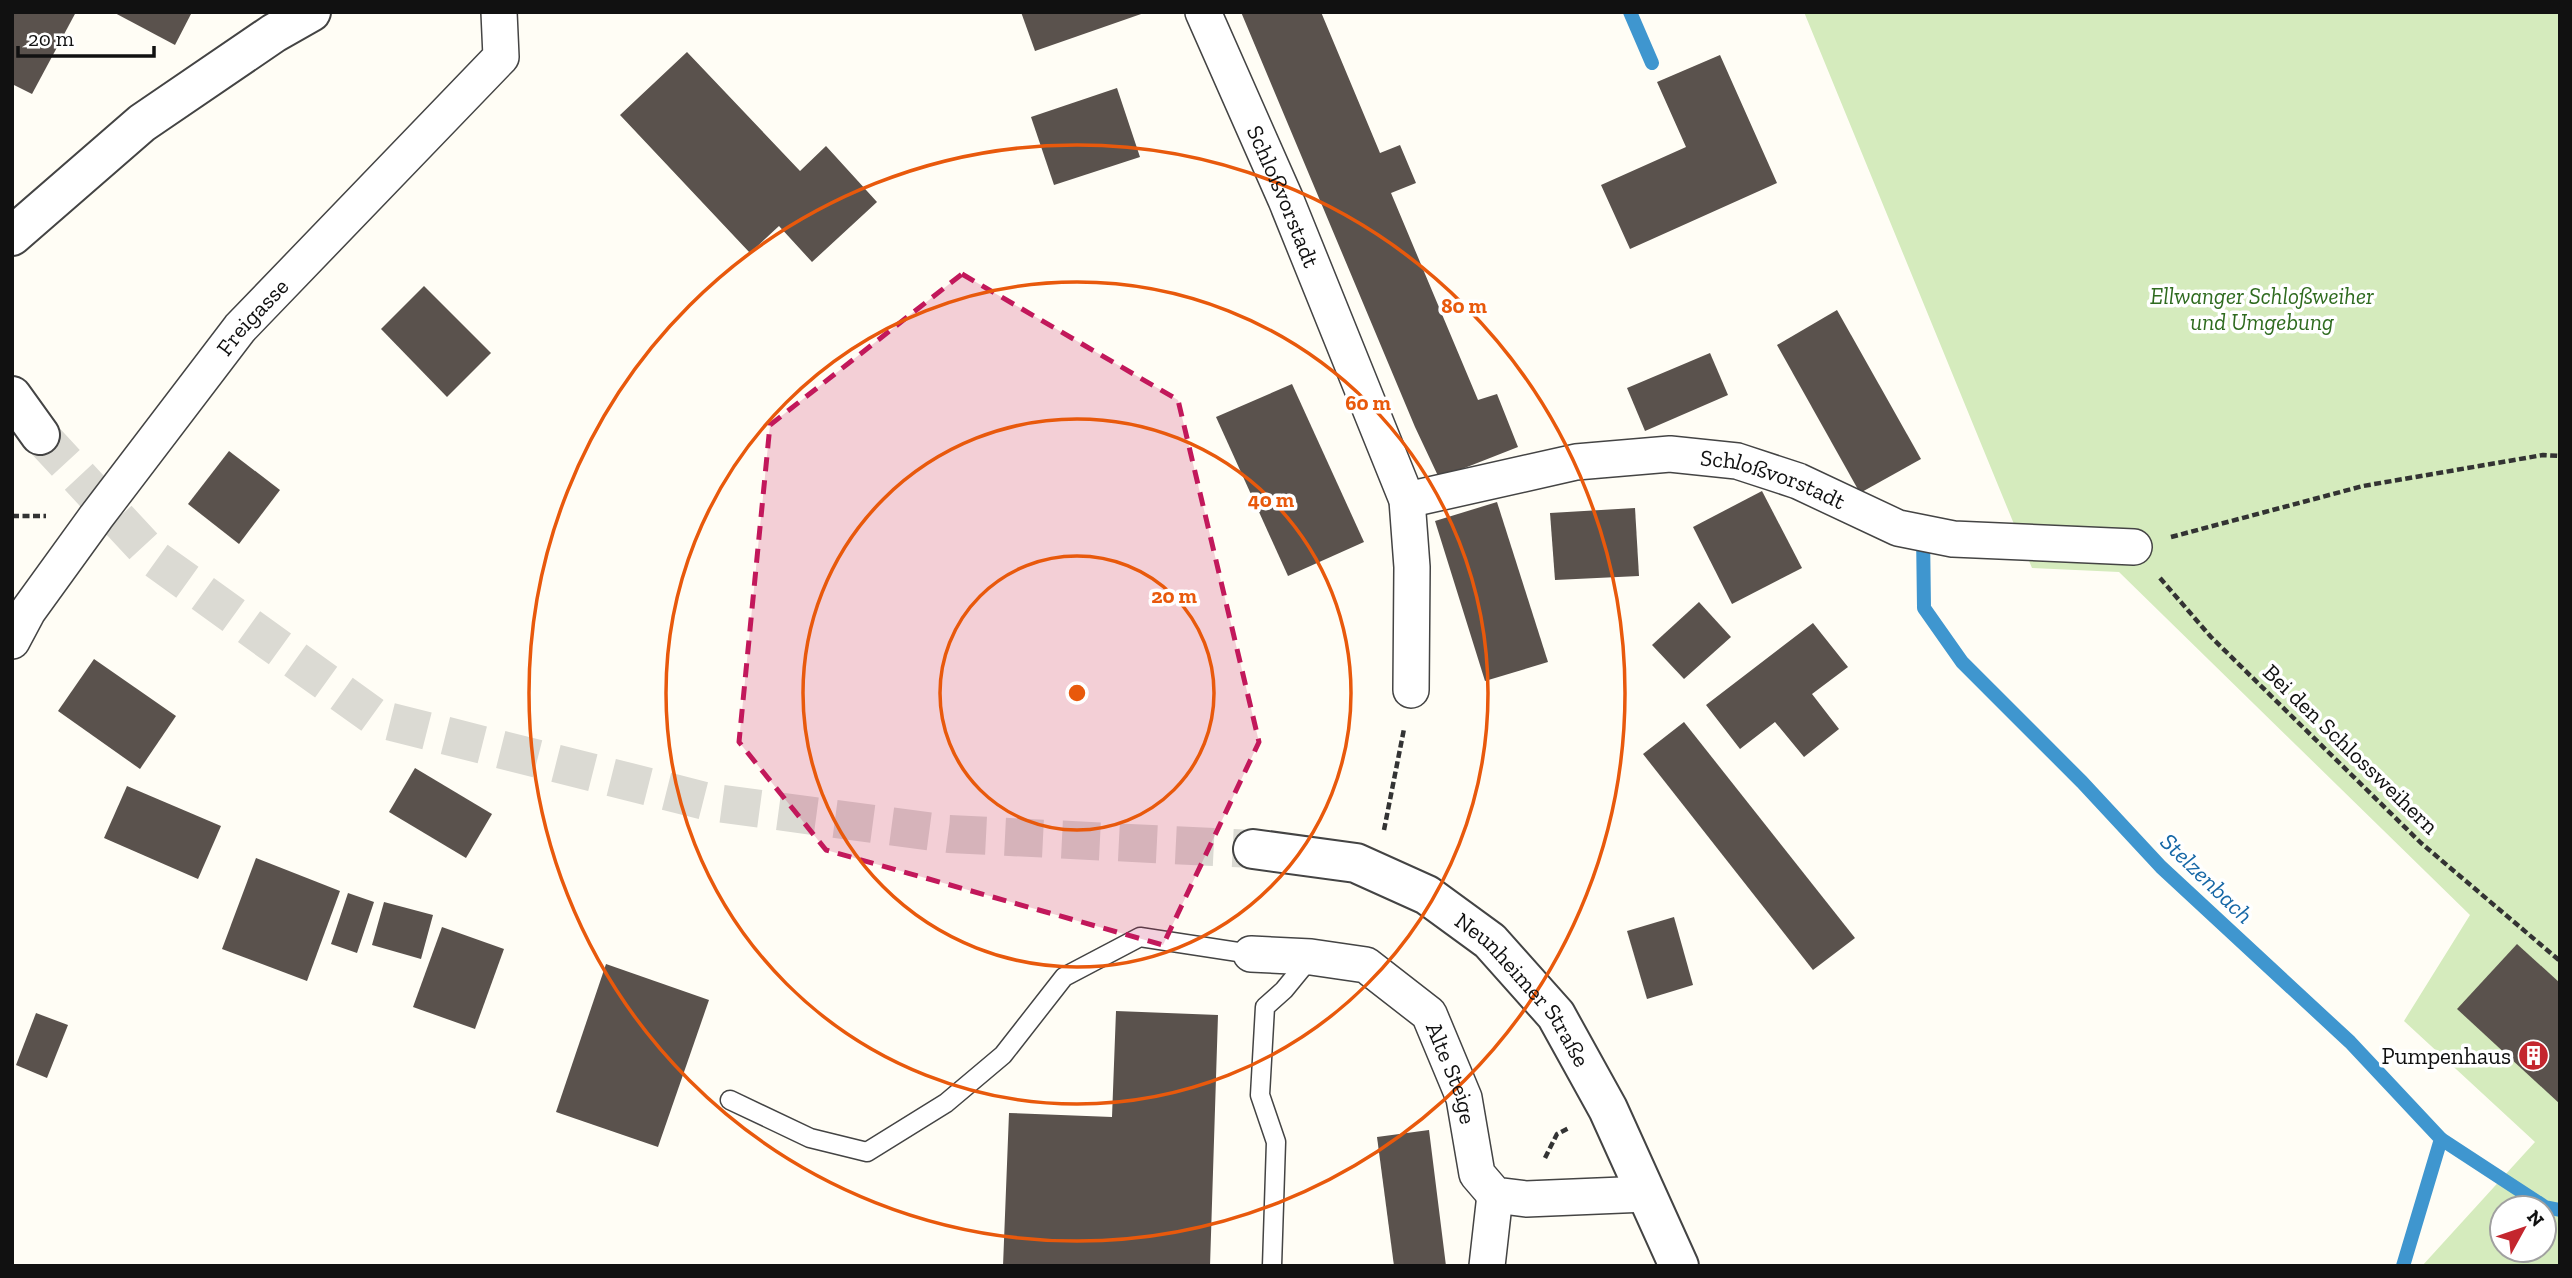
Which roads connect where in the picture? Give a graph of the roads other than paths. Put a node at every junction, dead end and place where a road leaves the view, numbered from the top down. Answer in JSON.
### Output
{"nodes":[{"id":1,"x":311,"y":12,"type":"edge"},
{"id":2,"x":499,"y":12,"type":"edge"},
{"id":3,"x":1203,"y":12,"type":"edge"},
{"id":4,"x":12,"y":236,"type":"edge"},
{"id":5,"x":12,"y":396,"type":"edge"},
{"id":6,"x":40,"y":435,"type":"tunnel mouth"},
{"id":7,"x":1408,"y":500,"type":"junction"},
{"id":8,"x":2134,"y":547,"type":"road end"},
{"id":9,"x":12,"y":641,"type":"edge"},
{"id":10,"x":1411,"y":690,"type":"road end"},
{"id":11,"x":1253,"y":849,"type":"tunnel mouth"},
{"id":12,"x":1251,"y":954,"type":"joint"},
{"id":13,"x":1311,"y":957,"type":"junction"},
{"id":14,"x":730,"y":1100,"type":"dead end"},
{"id":15,"x":1646,"y":1194,"type":"junction"},
{"id":16,"x":1510,"y":1197,"type":"junction"},
{"id":17,"x":1272,"y":1266,"type":"edge"},
{"id":18,"x":1487,"y":1266,"type":"edge"},
{"id":19,"x":1679,"y":1266,"type":"edge"}],
"edges":[{"from":1,"to":4,"type":"street"},
{"from":2,"to":9,"type":"street","name":"Freigasse"},
{"from":3,"to":7,"type":"street","name":"Schloßvorstadt"},
{"from":5,"to":6,"type":"street"},
{"from":7,"to":8,"type":"street","name":"Schloßvorstadt"},
{"from":7,"to":10,"type":"street","name":"Schloßvorstadt"},
{"from":11,"to":15,"type":"street","name":"Neunheimer Straße"},
{"from":12,"to":13,"type":"street","name":"Alte Steige"},
{"from":12,"to":14,"type":"lane"},
{"from":13,"to":16,"type":"street","name":"Alte Steige"},
{"from":13,"to":17,"type":"lane"},
{"from":15,"to":16,"type":"street"},
{"from":15,"to":19,"type":"street","name":"Neunheimer Straße"},
{"from":16,"to":18,"type":"street"}]}
